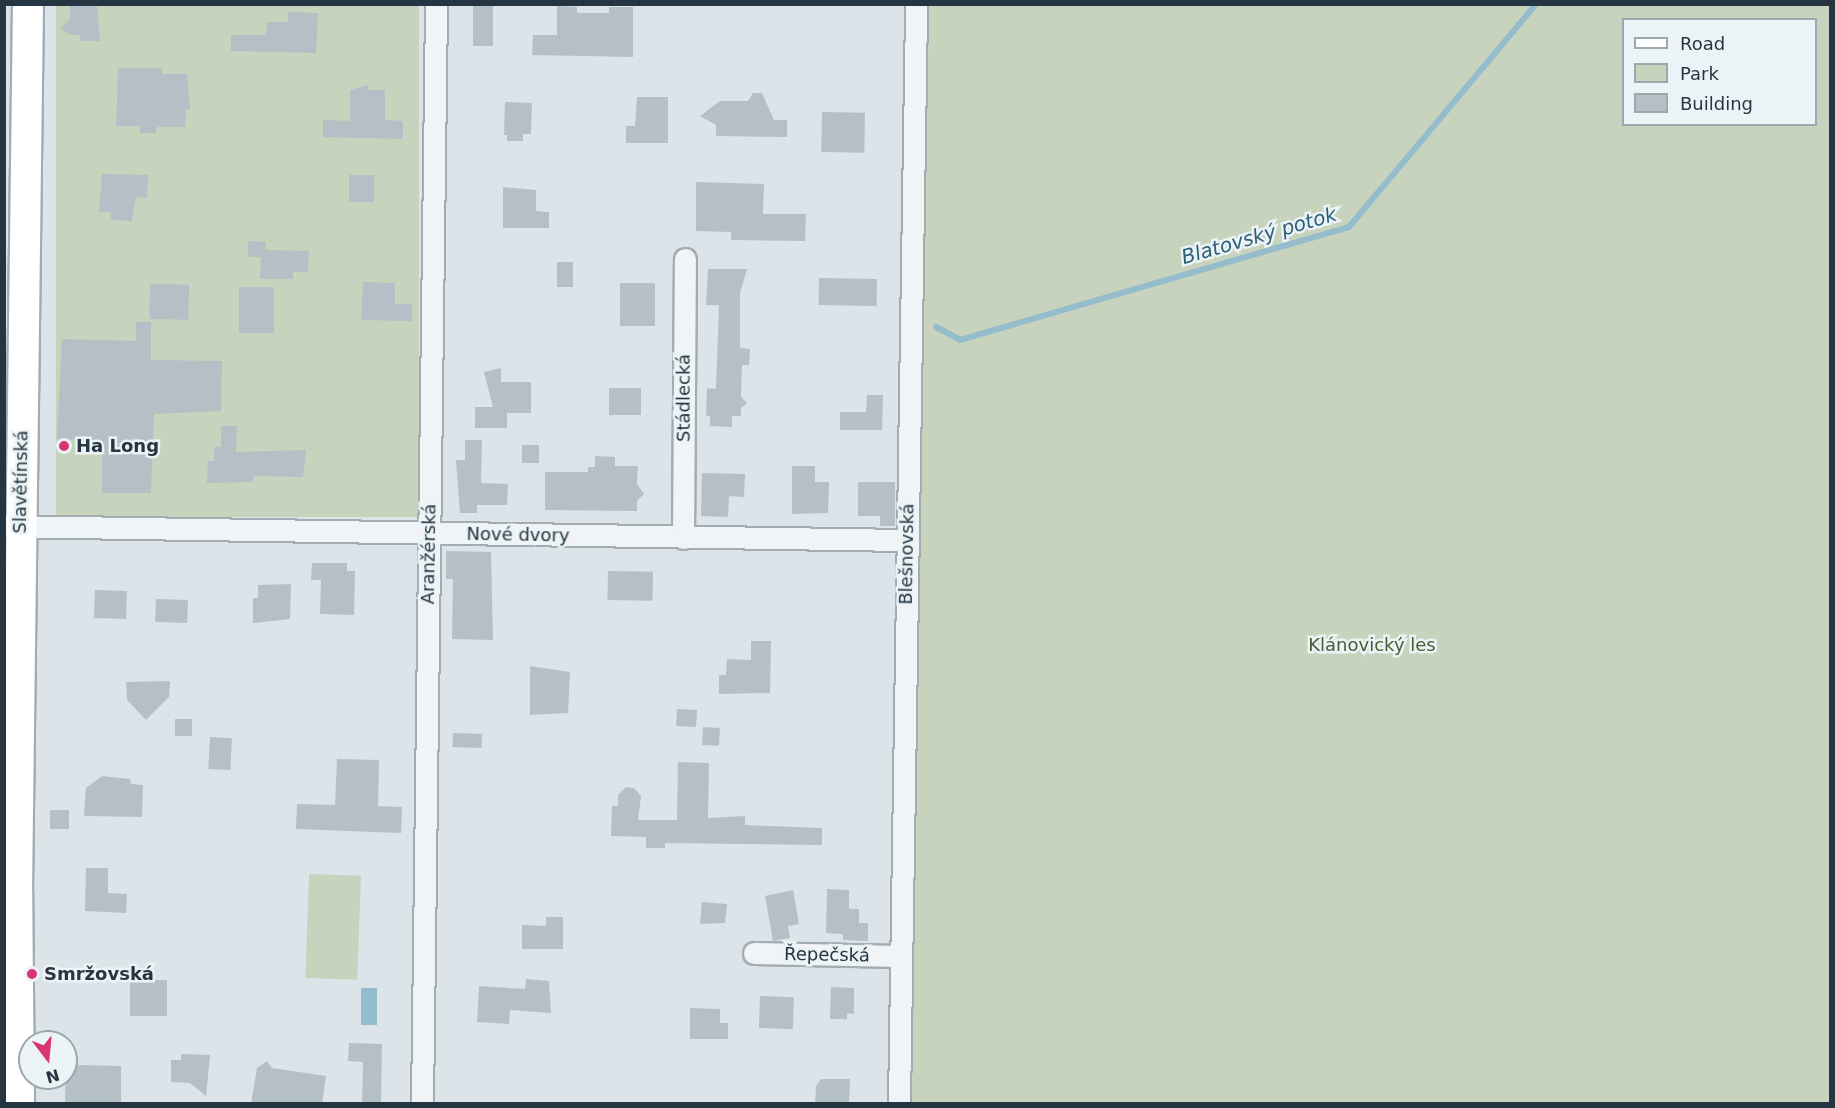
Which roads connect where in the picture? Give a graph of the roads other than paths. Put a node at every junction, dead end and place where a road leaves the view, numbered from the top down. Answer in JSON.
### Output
{"nodes":[{"id":1,"x":28,"y":4,"type":"edge"},
{"id":2,"x":436,"y":4,"type":"edge"},
{"id":3,"x":916,"y":4,"type":"edge"},
{"id":4,"x":685,"y":259,"type":"dead end"},
{"id":5,"x":12,"y":526,"type":"edge"},
{"id":6,"x":429,"y":534,"type":"junction"},
{"id":7,"x":683,"y":538,"type":"junction"},
{"id":8,"x":908,"y":540,"type":"junction"},
{"id":9,"x":754,"y":954,"type":"dead end"},
{"id":10,"x":901,"y":956,"type":"junction"},
{"id":11,"x":19,"y":1104,"type":"edge"},
{"id":12,"x":422,"y":1104,"type":"edge"},
{"id":13,"x":899,"y":1104,"type":"edge"}],
"edges":[{"from":1,"to":5,"type":"street","name":"Slavětínská"},
{"from":2,"to":6,"type":"street","name":"Aranžérská"},
{"from":3,"to":8,"type":"street","name":"Blešnovská"},
{"from":4,"to":7,"type":"street","name":"Stádlecká"},
{"from":5,"to":6,"type":"street","name":"Nové dvory"},
{"from":5,"to":11,"type":"street","name":"Slavětínská"},
{"from":6,"to":7,"type":"street","name":"Nové dvory"},
{"from":6,"to":12,"type":"street","name":"Aranžérská"},
{"from":7,"to":8,"type":"street","name":"Nové dvory"},
{"from":8,"to":10,"type":"street","name":"Blešnovská"},
{"from":9,"to":10,"type":"street","name":"Řepečská"},
{"from":10,"to":13,"type":"street","name":"Blešnovská"}]}
